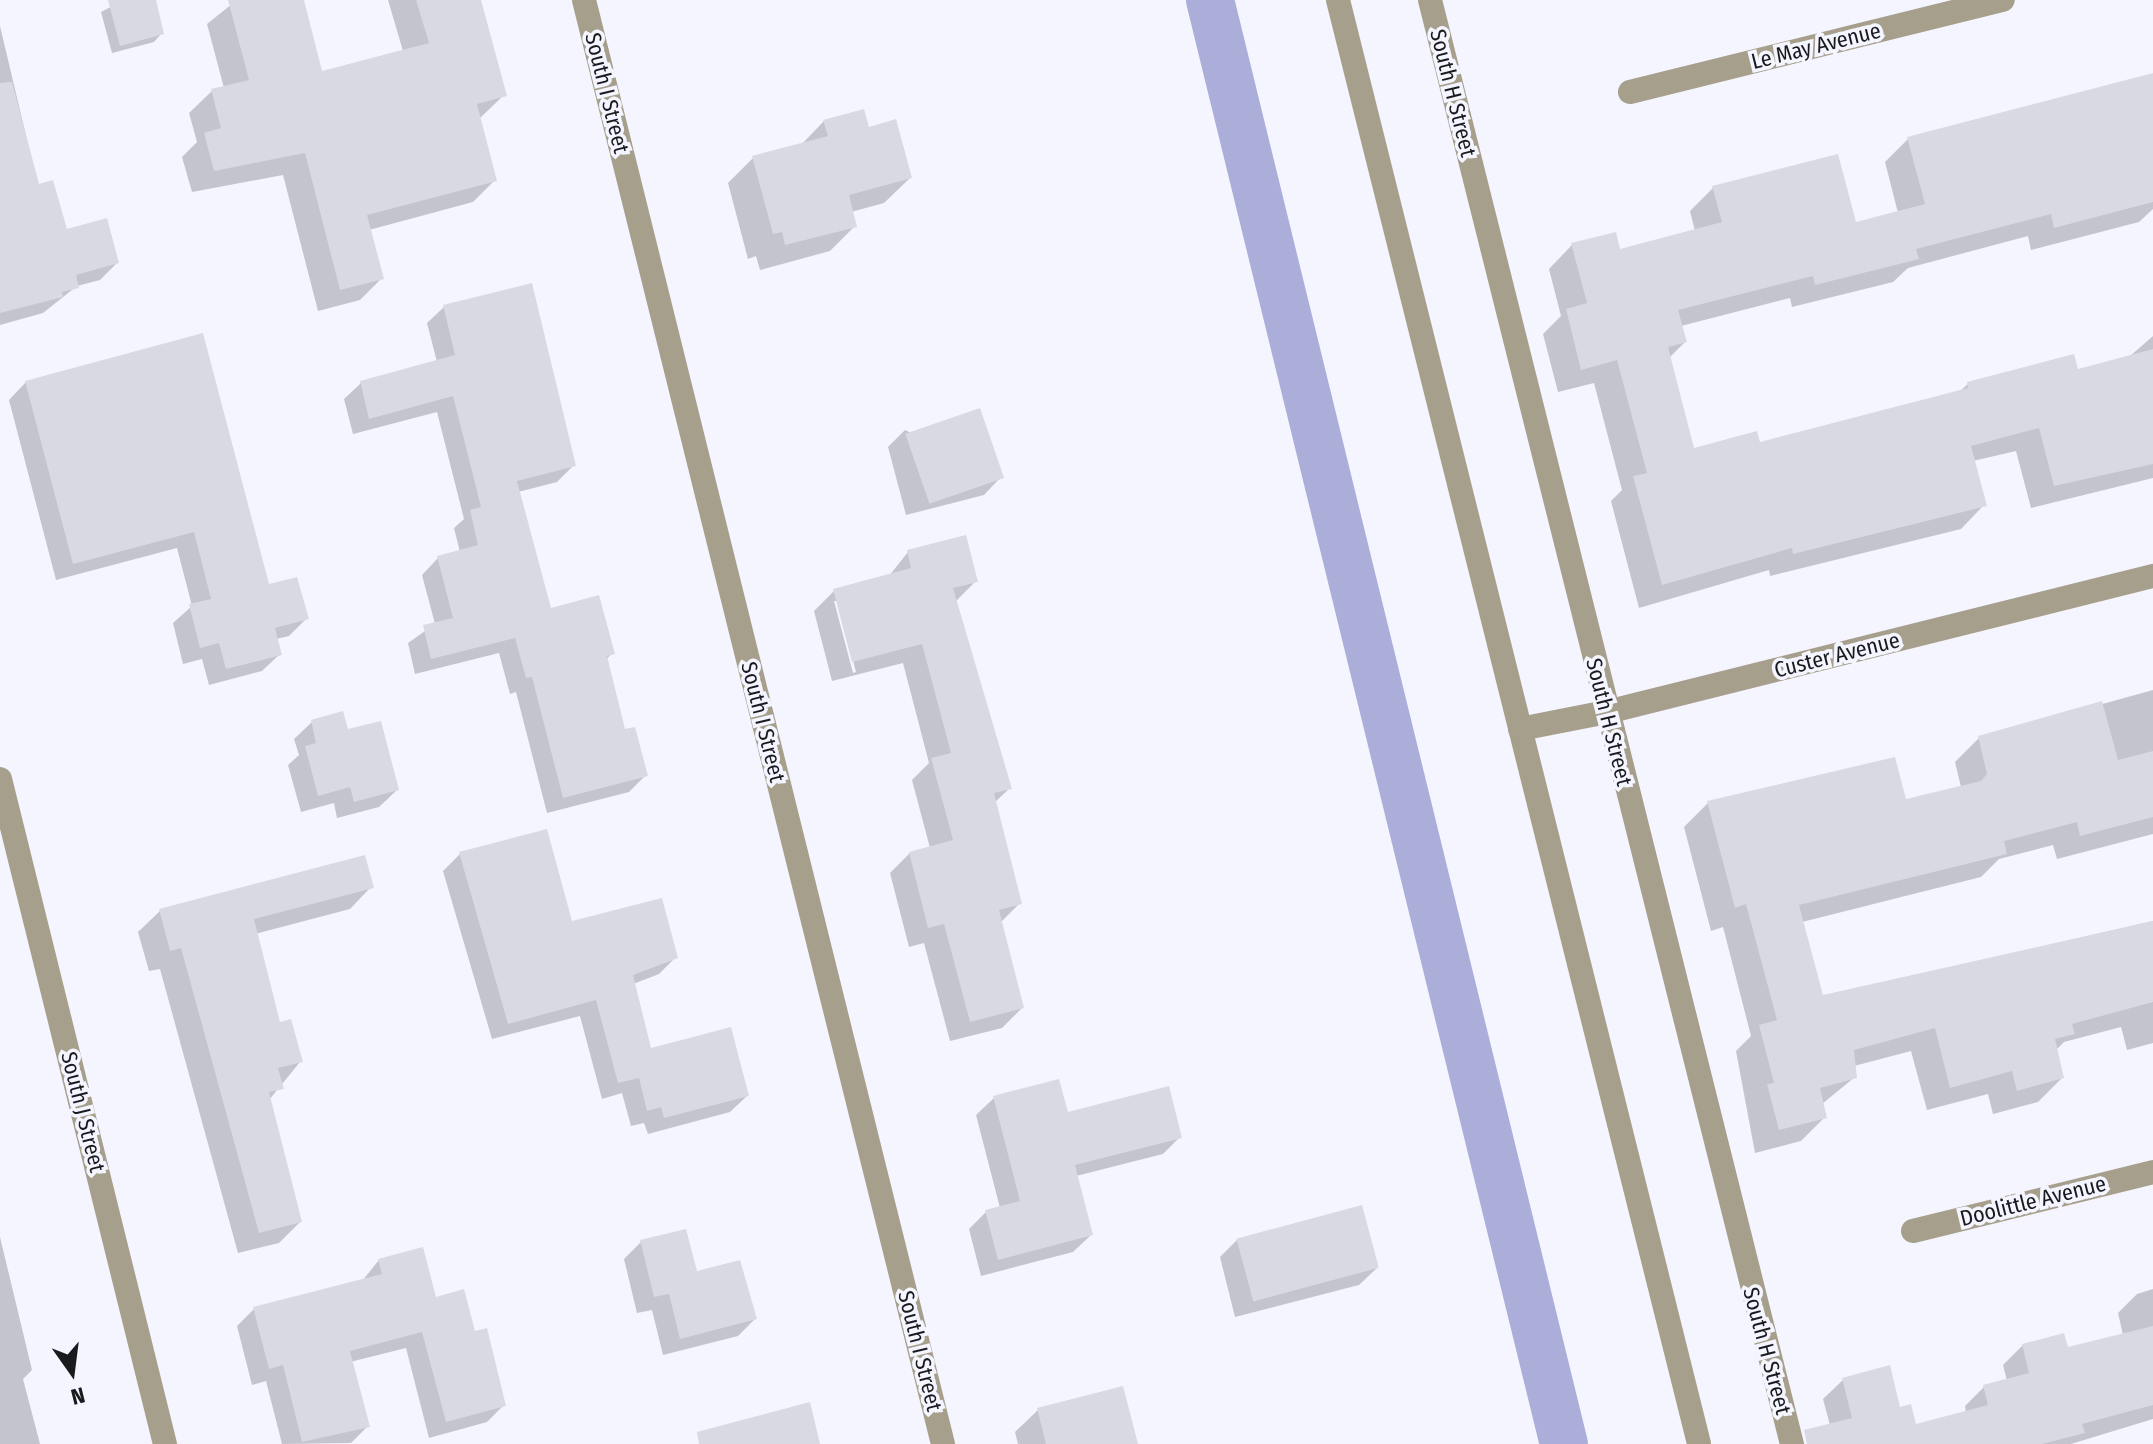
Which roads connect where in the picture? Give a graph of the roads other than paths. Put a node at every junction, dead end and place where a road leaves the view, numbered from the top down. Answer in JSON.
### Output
{"nodes":[{"id":1,"x":584,"y":0,"type":"edge"},
{"id":2,"x":1338,"y":0,"type":"edge"},
{"id":3,"x":1430,"y":0,"type":"edge"},
{"id":4,"x":2003,"y":0,"type":"edge"},
{"id":5,"x":1630,"y":92,"type":"dead end"},
{"id":6,"x":2153,"y":576,"type":"edge"},
{"id":7,"x":1607,"y":712,"type":"junction"},
{"id":8,"x":1520,"y":729,"type":"junction"},
{"id":9,"x":0,"y":779,"type":"edge"},
{"id":10,"x":2153,"y":1172,"type":"edge"},
{"id":11,"x":1913,"y":1231,"type":"dead end"},
{"id":12,"x":165,"y":1444,"type":"edge"},
{"id":13,"x":943,"y":1444,"type":"edge"},
{"id":14,"x":1699,"y":1444,"type":"edge"},
{"id":15,"x":1792,"y":1444,"type":"edge"}],
"edges":[{"from":1,"to":13,"type":"street","name":"South I Street"},
{"from":2,"to":8,"type":"street"},
{"from":3,"to":7,"type":"street","name":"South H Street"},
{"from":4,"to":5,"type":"street","name":"Le May Avenue"},
{"from":6,"to":7,"type":"street","name":"Custer Avenue"},
{"from":7,"to":8,"type":"street","name":"Custer Avenue"},
{"from":7,"to":15,"type":"street","name":"South H Street"},
{"from":8,"to":14,"type":"street"},
{"from":9,"to":12,"type":"street","name":"South J Street"},
{"from":10,"to":11,"type":"street","name":"Doolittle Avenue"}]}
